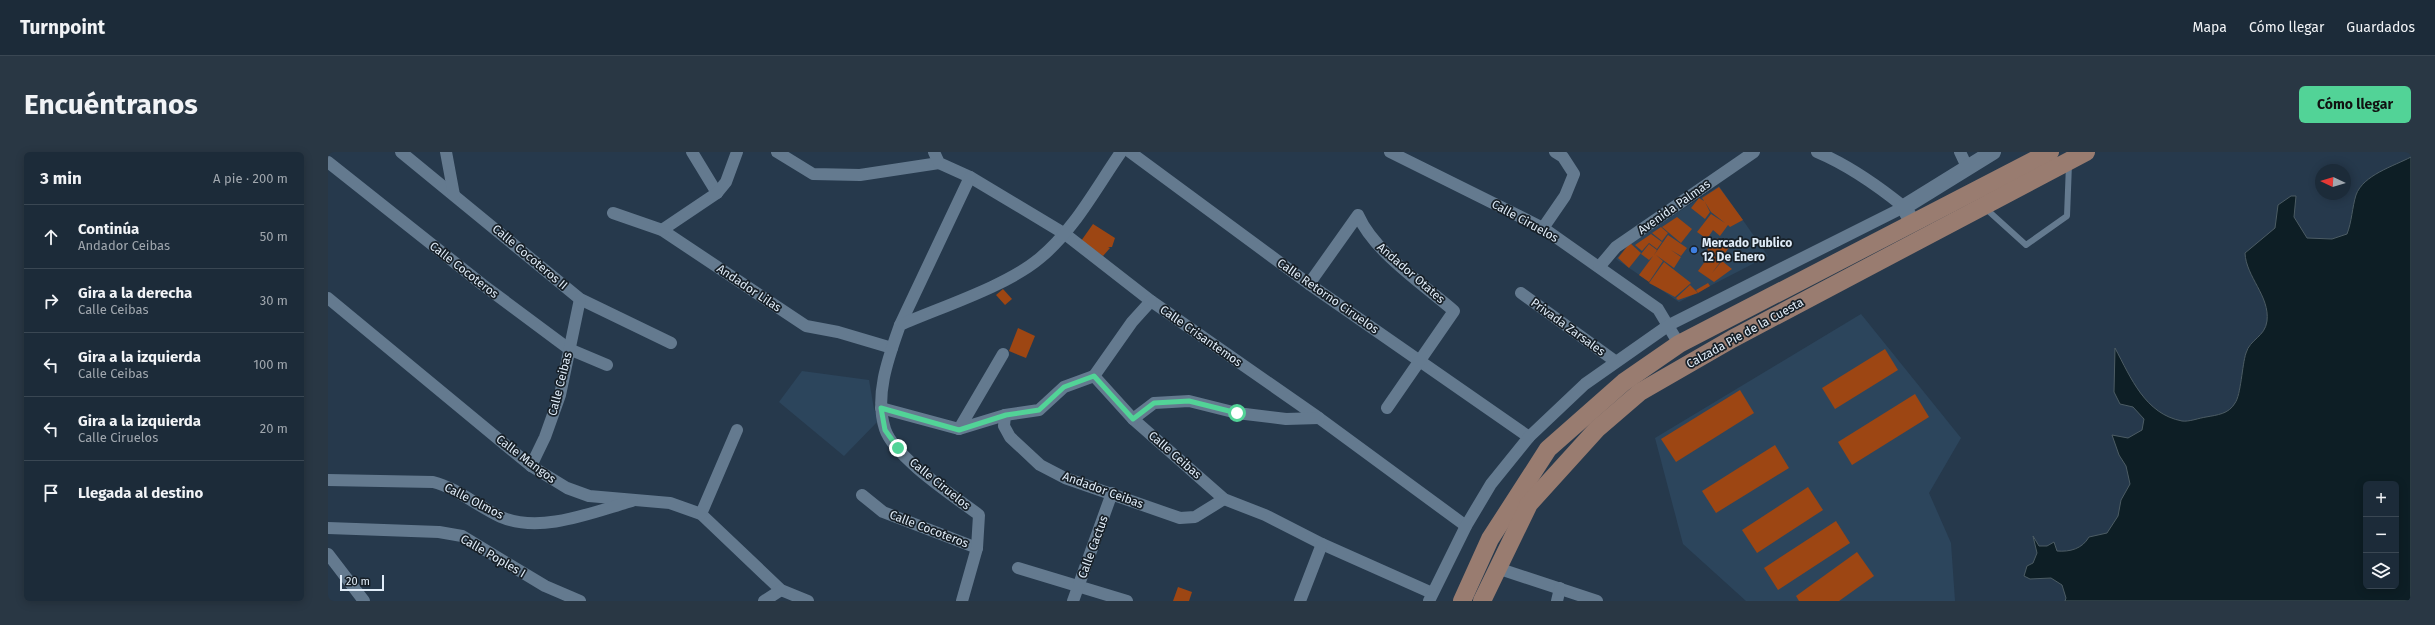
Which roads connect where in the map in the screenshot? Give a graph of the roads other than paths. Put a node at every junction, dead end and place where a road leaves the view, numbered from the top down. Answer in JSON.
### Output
{"nodes":[{"id":1,"x":401,"y":152,"type":"edge"},
{"id":2,"x":446,"y":152,"type":"edge"},
{"id":3,"x":692,"y":152,"type":"edge"},
{"id":4,"x":737,"y":152,"type":"edge"},
{"id":5,"x":777,"y":152,"type":"edge"},
{"id":6,"x":1120,"y":152,"type":"edge"},
{"id":7,"x":1130,"y":152,"type":"edge"},
{"id":8,"x":1390,"y":152,"type":"edge"},
{"id":9,"x":1555,"y":152,"type":"edge"},
{"id":10,"x":1817,"y":152,"type":"edge"},
{"id":11,"x":1960,"y":152,"type":"edge"},
{"id":12,"x":1993,"y":152,"type":"edge"},
{"id":13,"x":2050,"y":152,"type":"edge"},
{"id":14,"x":2086,"y":152,"type":"edge"},
{"id":15,"x":1751,"y":153,"type":"edge"},
{"id":16,"x":1830,"y":155,"type":"edge"},
{"id":17,"x":936,"y":157,"type":"edge"},
{"id":18,"x":328,"y":162,"type":"edge"},
{"id":19,"x":2069,"y":163,"type":"junction"},
{"id":20,"x":1968,"y":169,"type":"junction"},
{"id":21,"x":970,"y":177,"type":"junction"},
{"id":22,"x":717,"y":194,"type":"junction"},
{"id":23,"x":454,"y":195,"type":"junction"},
{"id":24,"x":1983,"y":206,"type":"junction"},
{"id":25,"x":613,"y":214,"type":"dead end"},
{"id":26,"x":1908,"y":215,"type":"junction"},
{"id":27,"x":1543,"y":228,"type":"junction"},
{"id":28,"x":662,"y":230,"type":"junction"},
{"id":29,"x":1064,"y":234,"type":"junction"},
{"id":30,"x":1599,"y":267,"type":"junction"},
{"id":31,"x":1309,"y":284,"type":"junction"},
{"id":32,"x":1521,"y":293,"type":"dead end"},
{"id":33,"x":328,"y":298,"type":"edge"},
{"id":34,"x":580,"y":299,"type":"junction"},
{"id":35,"x":1151,"y":301,"type":"junction"},
{"id":36,"x":900,"y":324,"type":"junction"},
{"id":37,"x":1670,"y":325,"type":"junction"},
{"id":38,"x":671,"y":343,"type":"dead end"},
{"id":39,"x":1679,"y":344,"type":"junction"},
{"id":40,"x":892,"y":348,"type":"junction"},
{"id":41,"x":569,"y":349,"type":"junction"},
{"id":42,"x":1003,"y":354,"type":"dead end"},
{"id":43,"x":1421,"y":361,"type":"junction"},
{"id":44,"x":1615,"y":361,"type":"junction"},
{"id":45,"x":607,"y":365,"type":"dead end"},
{"id":46,"x":1094,"y":376,"type":"junction"},
{"id":47,"x":881,"y":408,"type":"junction"},
{"id":48,"x":1387,"y":408,"type":"dead end"},
{"id":49,"x":1006,"y":415,"type":"junction"},
{"id":50,"x":1318,"y":418,"type":"junction"},
{"id":51,"x":1133,"y":419,"type":"junction"},
{"id":52,"x":737,"y":430,"type":"dead end"},
{"id":53,"x":959,"y":430,"type":"junction"},
{"id":54,"x":1529,"y":437,"type":"junction"},
{"id":55,"x":531,"y":466,"type":"junction"},
{"id":56,"x":328,"y":475,"type":"edge"},
{"id":57,"x":334,"y":480,"type":"edge"},
{"id":58,"x":1112,"y":493,"type":"junction"},
{"id":59,"x":862,"y":495,"type":"dead end"},
{"id":60,"x":1224,"y":498,"type":"junction"},
{"id":61,"x":641,"y":499,"type":"junction"},
{"id":62,"x":701,"y":514,"type":"junction"},
{"id":63,"x":1466,"y":526,"type":"junction"},
{"id":64,"x":328,"y":528,"type":"edge"},
{"id":65,"x":1322,"y":544,"type":"junction"},
{"id":66,"x":977,"y":548,"type":"junction"},
{"id":67,"x":328,"y":554,"type":"edge"},
{"id":68,"x":1018,"y":568,"type":"dead end"},
{"id":69,"x":1496,"y":568,"type":"junction"},
{"id":70,"x":1078,"y":587,"type":"junction"},
{"id":71,"x":1560,"y":588,"type":"junction"},
{"id":72,"x":781,"y":590,"type":"junction"},
{"id":73,"x":1430,"y":597,"type":"edge"},
{"id":74,"x":1592,"y":600,"type":"edge"},
{"id":75,"x":364,"y":601,"type":"edge"},
{"id":76,"x":580,"y":601,"type":"edge"},
{"id":77,"x":764,"y":601,"type":"edge"},
{"id":78,"x":808,"y":601,"type":"edge"},
{"id":79,"x":962,"y":601,"type":"edge"},
{"id":80,"x":1073,"y":601,"type":"edge"},
{"id":81,"x":1127,"y":601,"type":"edge"},
{"id":82,"x":1300,"y":601,"type":"edge"},
{"id":83,"x":1462,"y":601,"type":"edge"},
{"id":84,"x":1482,"y":601,"type":"edge"},
{"id":85,"x":1556,"y":601,"type":"edge"}],
"edges":[{"from":1,"to":23,"type":"street","name":"Calle Cocoteros II"},
{"from":2,"to":23,"type":"street"},
{"from":3,"to":22,"type":"street"},
{"from":4,"to":22,"type":"street"},
{"from":5,"to":17,"type":"street"},
{"from":6,"to":29,"type":"street"},
{"from":7,"to":31,"type":"street","name":"Calle Retorno Ciruelos"},
{"from":8,"to":27,"type":"street","name":"Calle Ciruelos"},
{"from":9,"to":27,"type":"street"},
{"from":10,"to":16,"type":"street"},
{"from":11,"to":20,"type":"street"},
{"from":12,"to":20,"type":"main road"},
{"from":13,"to":26,"type":"main road","name":"Calzada Pie de la Cuesta"},
{"from":14,"to":19,"type":"main road","name":"Calzada Pie de la Cuesta"},
{"from":15,"to":30,"type":"street","name":"Avenida Palmas"},
{"from":16,"to":26,"type":"street"},
{"from":17,"to":21,"type":"street","name":"Calle Crisantemos"},
{"from":18,"to":41,"type":"street","name":"Calle Cocoteros"},
{"from":19,"to":24,"type":"main road","name":"Calzada Pie de la Cuesta"},
{"from":19,"to":24,"type":"lane"},
{"from":20,"to":26,"type":"main road"},
{"from":21,"to":29,"type":"street","name":"Calle Crisantemos"},
{"from":21,"to":36,"type":"street","name":"Calle Ciruelos"},
{"from":22,"to":28,"type":"street"},
{"from":23,"to":34,"type":"street","name":"Calle Cocoteros II"},
{"from":24,"to":69,"type":"main road","name":"Calzada Pie de la Cuesta"},
{"from":25,"to":28,"type":"street","name":"Andador Lilas"},
{"from":26,"to":37,"type":"street"},
{"from":26,"to":39,"type":"main road","name":"Calzada Pie de la Cuesta"},
{"from":27,"to":30,"type":"street","name":"Calle Ciruelos"},
{"from":28,"to":40,"type":"street","name":"Andador Lilas"},
{"from":29,"to":35,"type":"street","name":"Calle Crisantemos"},
{"from":29,"to":36,"type":"street"},
{"from":30,"to":37,"type":"street","name":"Calle Ciruelos"},
{"from":31,"to":43,"type":"street","name":"Calle Retorno Ciruelos"},
{"from":31,"to":43,"type":"street","name":"Andador Otates"},
{"from":32,"to":44,"type":"street","name":"Privada Zarsales"},
{"from":33,"to":55,"type":"street","name":"Calle Mangos"},
{"from":34,"to":38,"type":"street","name":"Calle Cocoteros II"},
{"from":34,"to":41,"type":"street","name":"Calle Ceibas"},
{"from":35,"to":46,"type":"street"},
{"from":35,"to":50,"type":"street","name":"Calle Crisantemos"},
{"from":36,"to":40,"type":"street","name":"Calle Ciruelos"},
{"from":37,"to":39,"type":"street","name":"Calle Ciruelos"},
{"from":37,"to":44,"type":"street"},
{"from":39,"to":83,"type":"main road","name":"Calzada Pie de la Cuesta"},
{"from":40,"to":47,"type":"street","name":"Calle Ciruelos"},
{"from":41,"to":45,"type":"street","name":"Calle Cocoteros"},
{"from":41,"to":55,"type":"street","name":"Calle Ceibas"},
{"from":42,"to":53,"type":"street"},
{"from":43,"to":48,"type":"street"},
{"from":43,"to":54,"type":"street","name":"Calle Retorno Ciruelos"},
{"from":44,"to":54,"type":"street"},
{"from":46,"to":49,"type":"street"},
{"from":46,"to":51,"type":"street","name":"Calle Ceibas"},
{"from":47,"to":53,"type":"street"},
{"from":47,"to":66,"type":"street","name":"Calle Ciruelos"},
{"from":49,"to":53,"type":"street"},
{"from":49,"to":58,"type":"street","name":"Andador Ceibas"},
{"from":50,"to":51,"type":"street"},
{"from":50,"to":63,"type":"street","name":"Calle Crisantemos"},
{"from":51,"to":60,"type":"street","name":"Calle Ceibas"},
{"from":52,"to":62,"type":"street"},
{"from":54,"to":63,"type":"street"},
{"from":55,"to":61,"type":"street","name":"Calle Mangos"},
{"from":56,"to":57,"type":"street"},
{"from":57,"to":61,"type":"street","name":"Calle Olmos"},
{"from":58,"to":60,"type":"street","name":"Andador Ceibas"},
{"from":58,"to":70,"type":"street","name":"Calle Cactus"},
{"from":59,"to":66,"type":"street","name":"Calle Cocoteros"},
{"from":60,"to":65,"type":"street","name":"Calle Ceibas"},
{"from":61,"to":62,"type":"street","name":"Calle Mangos"},
{"from":62,"to":72,"type":"street","name":"Calle Mangos"},
{"from":63,"to":73,"type":"street"},
{"from":64,"to":76,"type":"street","name":"Calle Poples I"},
{"from":65,"to":73,"type":"street","name":"Calle Ceibas"},
{"from":65,"to":82,"type":"street"},
{"from":66,"to":79,"type":"street","name":"Calle Ciruelos"},
{"from":67,"to":75,"type":"street"},
{"from":68,"to":70,"type":"street"},
{"from":69,"to":71,"type":"street"},
{"from":69,"to":84,"type":"main road","name":"Calzada Pie de la Cuesta"},
{"from":70,"to":80,"type":"street","name":"Calle Cactus"},
{"from":70,"to":81,"type":"street"},
{"from":71,"to":74,"type":"street"},
{"from":71,"to":85,"type":"street"},
{"from":72,"to":77,"type":"street"},
{"from":72,"to":78,"type":"street","name":"Calle Mangos"}]}
